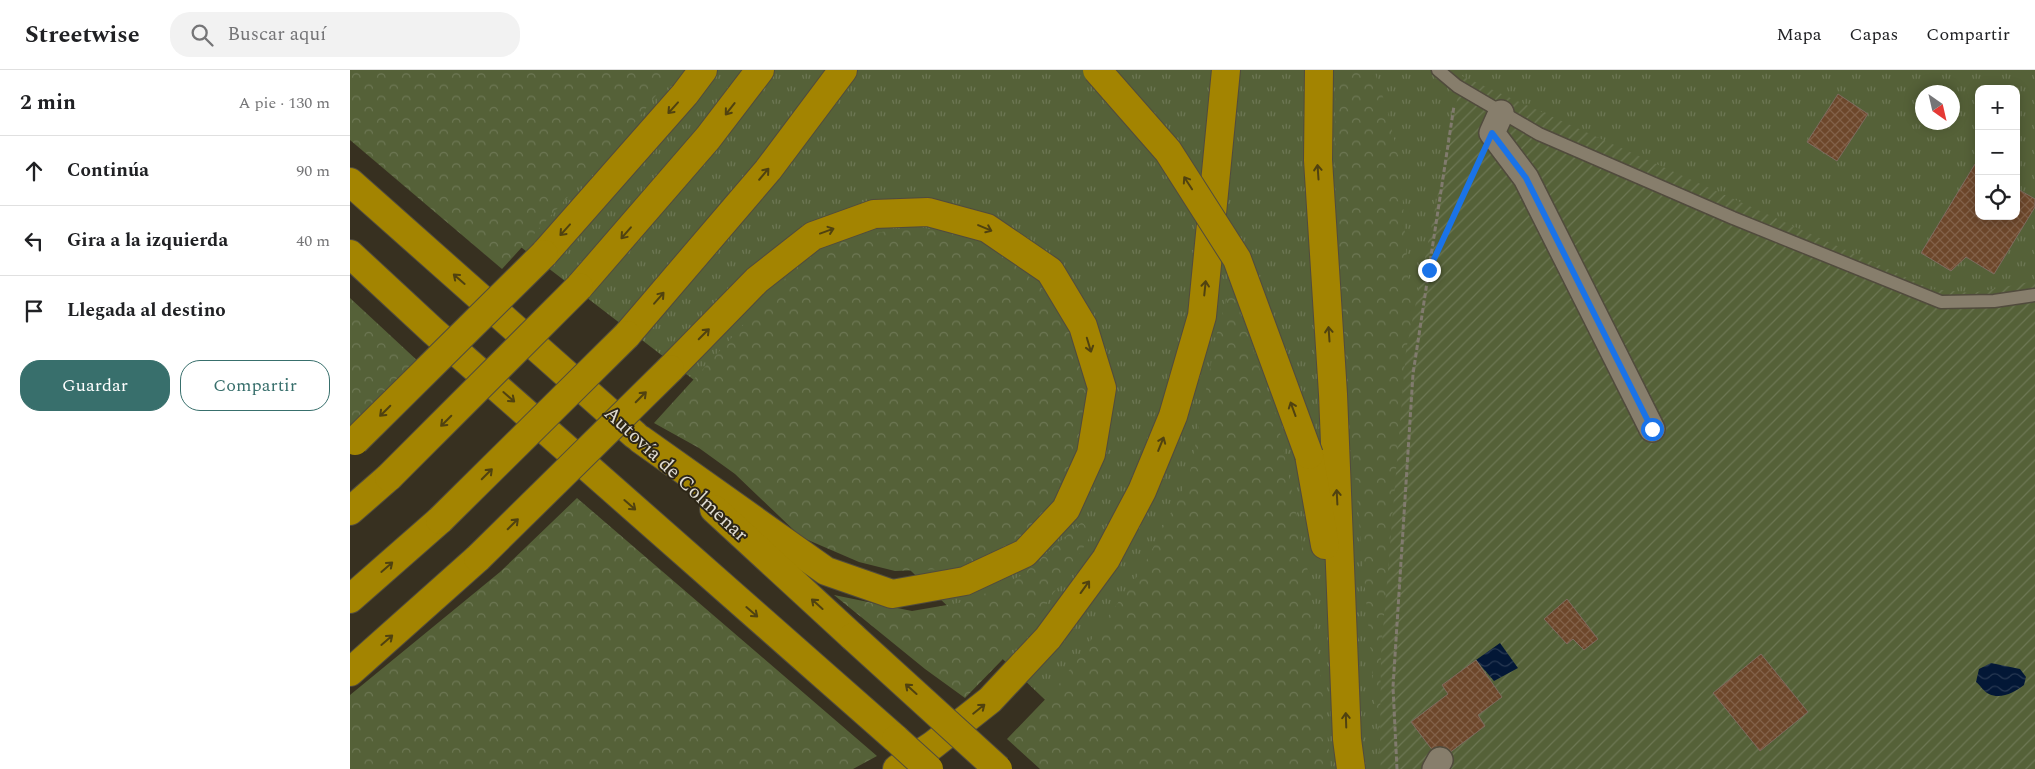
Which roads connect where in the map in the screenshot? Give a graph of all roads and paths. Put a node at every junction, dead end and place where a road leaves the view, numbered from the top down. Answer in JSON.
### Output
{"nodes":[{"id":1,"x":703,"y":70,"type":"edge"},
{"id":2,"x":760,"y":70,"type":"edge"},
{"id":3,"x":843,"y":70,"type":"edge"},
{"id":4,"x":1097,"y":70,"type":"edge"},
{"id":5,"x":1226,"y":70,"type":"edge"},
{"id":6,"x":1319,"y":70,"type":"edge"},
{"id":7,"x":1438,"y":70,"type":"edge"},
{"id":8,"x":1457,"y":86,"type":"junction"},
{"id":9,"x":1496,"y":123,"type":"junction"},
{"id":10,"x":350,"y":182,"type":"edge"},
{"id":11,"x":350,"y":254,"type":"edge"},
{"id":12,"x":350,"y":266,"type":"edge"},
{"id":13,"x":1429,"y":270,"type":"junction"},
{"id":14,"x":2035,"y":295,"type":"edge"},
{"id":15,"x":433,"y":330,"type":"junction"},
{"id":16,"x":1652,"y":429,"type":"dead end"},
{"id":17,"x":640,"y":439,"type":"junction"},
{"id":18,"x":352,"y":444,"type":"edge"},
{"id":19,"x":350,"y":510,"type":"edge"},
{"id":20,"x":350,"y":599,"type":"edge"},
{"id":21,"x":1345,"y":668,"type":"junction"},
{"id":22,"x":350,"y":672,"type":"edge"},
{"id":23,"x":897,"y":769,"type":"edge"},
{"id":24,"x":929,"y":769,"type":"edge"},
{"id":25,"x":998,"y":769,"type":"edge"},
{"id":26,"x":1351,"y":769,"type":"edge"},
{"id":27,"x":1397,"y":769,"type":"edge"}],
"edges":[{"from":1,"to":18,"type":"highway","one_way":true,"bridge":true},
{"from":2,"to":19,"type":"highway","one_way":true,"bridge":true},
{"from":20,"to":3,"type":"highway","one_way":true,"bridge":true},
{"from":21,"to":4,"type":"highway","one_way":true,"bridge":true},
{"from":23,"to":5,"type":"highway","one_way":true},
{"from":21,"to":6,"type":"highway","one_way":true},
{"from":7,"to":8,"type":"lane"},
{"from":8,"to":9,"type":"lane"},
{"from":8,"to":13,"type":"path"},
{"from":9,"to":13,"type":"path"},
{"from":9,"to":14,"type":"lane"},
{"from":9,"to":16,"type":"street"},
{"from":17,"to":10,"type":"highway","name":"Autovía de Colmenar","one_way":true},
{"from":11,"to":15,"type":"highway"},
{"from":12,"to":15,"type":"highway"},
{"from":13,"to":27,"type":"path"},
{"from":15,"to":24,"type":"highway","one_way":true,"bridge":true},
{"from":22,"to":17,"type":"highway","one_way":true,"bridge":true},
{"from":25,"to":17,"type":"highway","name":"Autovía de Colmenar","one_way":true,"bridge":true},
{"from":26,"to":21,"type":"highway","one_way":true}]}
